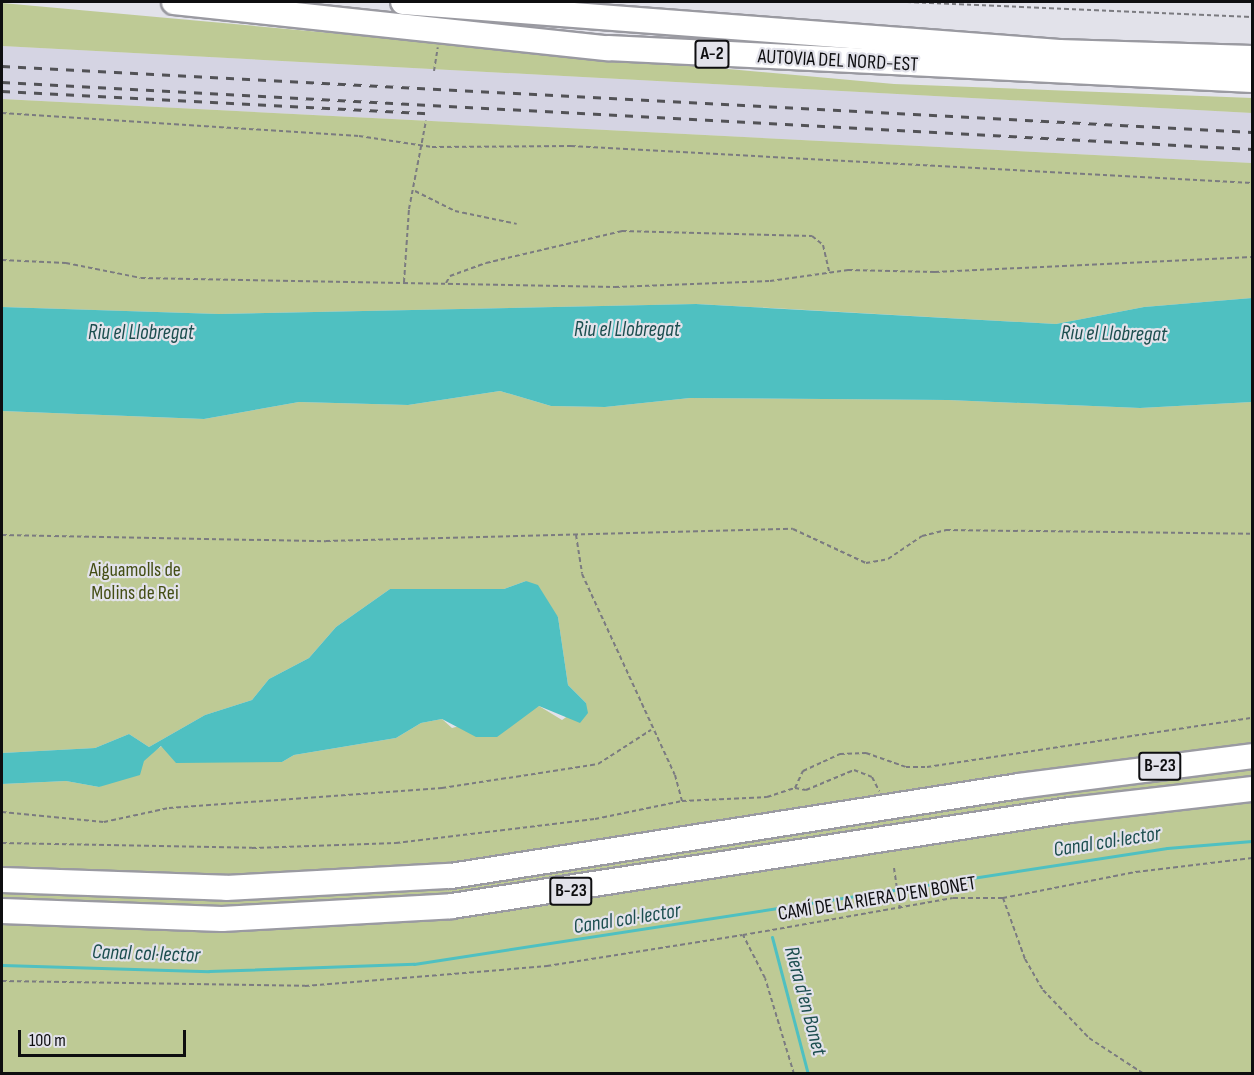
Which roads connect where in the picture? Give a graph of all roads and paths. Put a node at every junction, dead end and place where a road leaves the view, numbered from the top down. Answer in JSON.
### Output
{"nodes":[{"id":1,"x":174,"y":2,"type":"edge"},
{"id":2,"x":403,"y":2,"type":"edge"},
{"id":3,"x":907,"y":2,"type":"edge"},
{"id":4,"x":1252,"y":17,"type":"edge"},
{"id":5,"x":439,"y":45,"type":"dead end"},
{"id":6,"x":1252,"y":58,"type":"edge"},
{"id":7,"x":434,"y":71,"type":"dead end"},
{"id":8,"x":1252,"y":80,"type":"edge"},
{"id":9,"x":2,"y":113,"type":"edge"},
{"id":10,"x":426,"y":121,"type":"dead end"},
{"id":11,"x":421,"y":145,"type":"junction"},
{"id":12,"x":1252,"y":183,"type":"edge"},
{"id":13,"x":413,"y":190,"type":"junction"},
{"id":14,"x":517,"y":224,"type":"dead end"},
{"id":15,"x":1252,"y":257,"type":"edge"},
{"id":16,"x":2,"y":260,"type":"edge"},
{"id":17,"x":829,"y":272,"type":"junction"},
{"id":18,"x":404,"y":282,"type":"junction"},
{"id":19,"x":446,"y":283,"type":"junction"},
{"id":20,"x":576,"y":534,"type":"junction"},
{"id":21,"x":1252,"y":534,"type":"edge"},
{"id":22,"x":2,"y":535,"type":"edge"},
{"id":23,"x":1252,"y":718,"type":"edge"},
{"id":24,"x":651,"y":730,"type":"junction"},
{"id":25,"x":1252,"y":756,"type":"edge"},
{"id":26,"x":795,"y":788,"type":"junction"},
{"id":27,"x":1252,"y":789,"type":"edge"},
{"id":28,"x":879,"y":791,"type":"dead end"},
{"id":29,"x":682,"y":801,"type":"junction"},
{"id":30,"x":2,"y":812,"type":"edge"},
{"id":31,"x":2,"y":843,"type":"edge"},
{"id":32,"x":1252,"y":858,"type":"edge"},
{"id":33,"x":894,"y":868,"type":"dead end"},
{"id":34,"x":2,"y":880,"type":"edge"},
{"id":35,"x":1003,"y":898,"type":"junction"},
{"id":36,"x":900,"y":909,"type":"junction"},
{"id":37,"x":2,"y":911,"type":"edge"},
{"id":38,"x":742,"y":935,"type":"junction"},
{"id":39,"x":2,"y":981,"type":"edge"},
{"id":40,"x":794,"y":1074,"type":"edge"},
{"id":41,"x":1144,"y":1074,"type":"edge"}],
"edges":[{"from":1,"to":8,"type":"highway","name":"AUTOVIA DEL NORD-EST","number":"A-2"},
{"from":2,"to":6,"type":"highway","name":"AUTOVIA DEL NORD-EST","number":"A-2"},
{"from":3,"to":4,"type":"path"},
{"from":5,"to":7,"type":"path"},
{"from":9,"to":11,"type":"path"},
{"from":10,"to":11,"type":"path"},
{"from":11,"to":12,"type":"path"},
{"from":11,"to":13,"type":"path"},
{"from":13,"to":14,"type":"path"},
{"from":13,"to":18,"type":"path"},
{"from":15,"to":17,"type":"path"},
{"from":16,"to":18,"type":"path"},
{"from":17,"to":19,"type":"path"},
{"from":17,"to":19,"type":"path"},
{"from":18,"to":19,"type":"path"},
{"from":20,"to":21,"type":"path"},
{"from":20,"to":22,"type":"path"},
{"from":20,"to":24,"type":"path"},
{"from":23,"to":26,"type":"path"},
{"from":24,"to":29,"type":"path"},
{"from":24,"to":30,"type":"path"},
{"from":25,"to":34,"type":"highway","number":"B-23"},
{"from":26,"to":28,"type":"path"},
{"from":26,"to":29,"type":"path"},
{"from":27,"to":37,"type":"highway","number":"B-23"},
{"from":29,"to":31,"type":"path"},
{"from":32,"to":35,"type":"path"},
{"from":33,"to":36,"type":"path"},
{"from":35,"to":36,"type":"path","name":"CAMÍ DE LA RIERA D'EN BONET"},
{"from":35,"to":41,"type":"path","name":"CAMÍ DE LA RIERA D'EN BONET"},
{"from":36,"to":38,"type":"path","name":"CAMÍ DE LA RIERA D'EN BONET"},
{"from":38,"to":39,"type":"path","name":"CAMÍ DE LA RIERA D'EN BONET"},
{"from":38,"to":40,"type":"path"}]}
